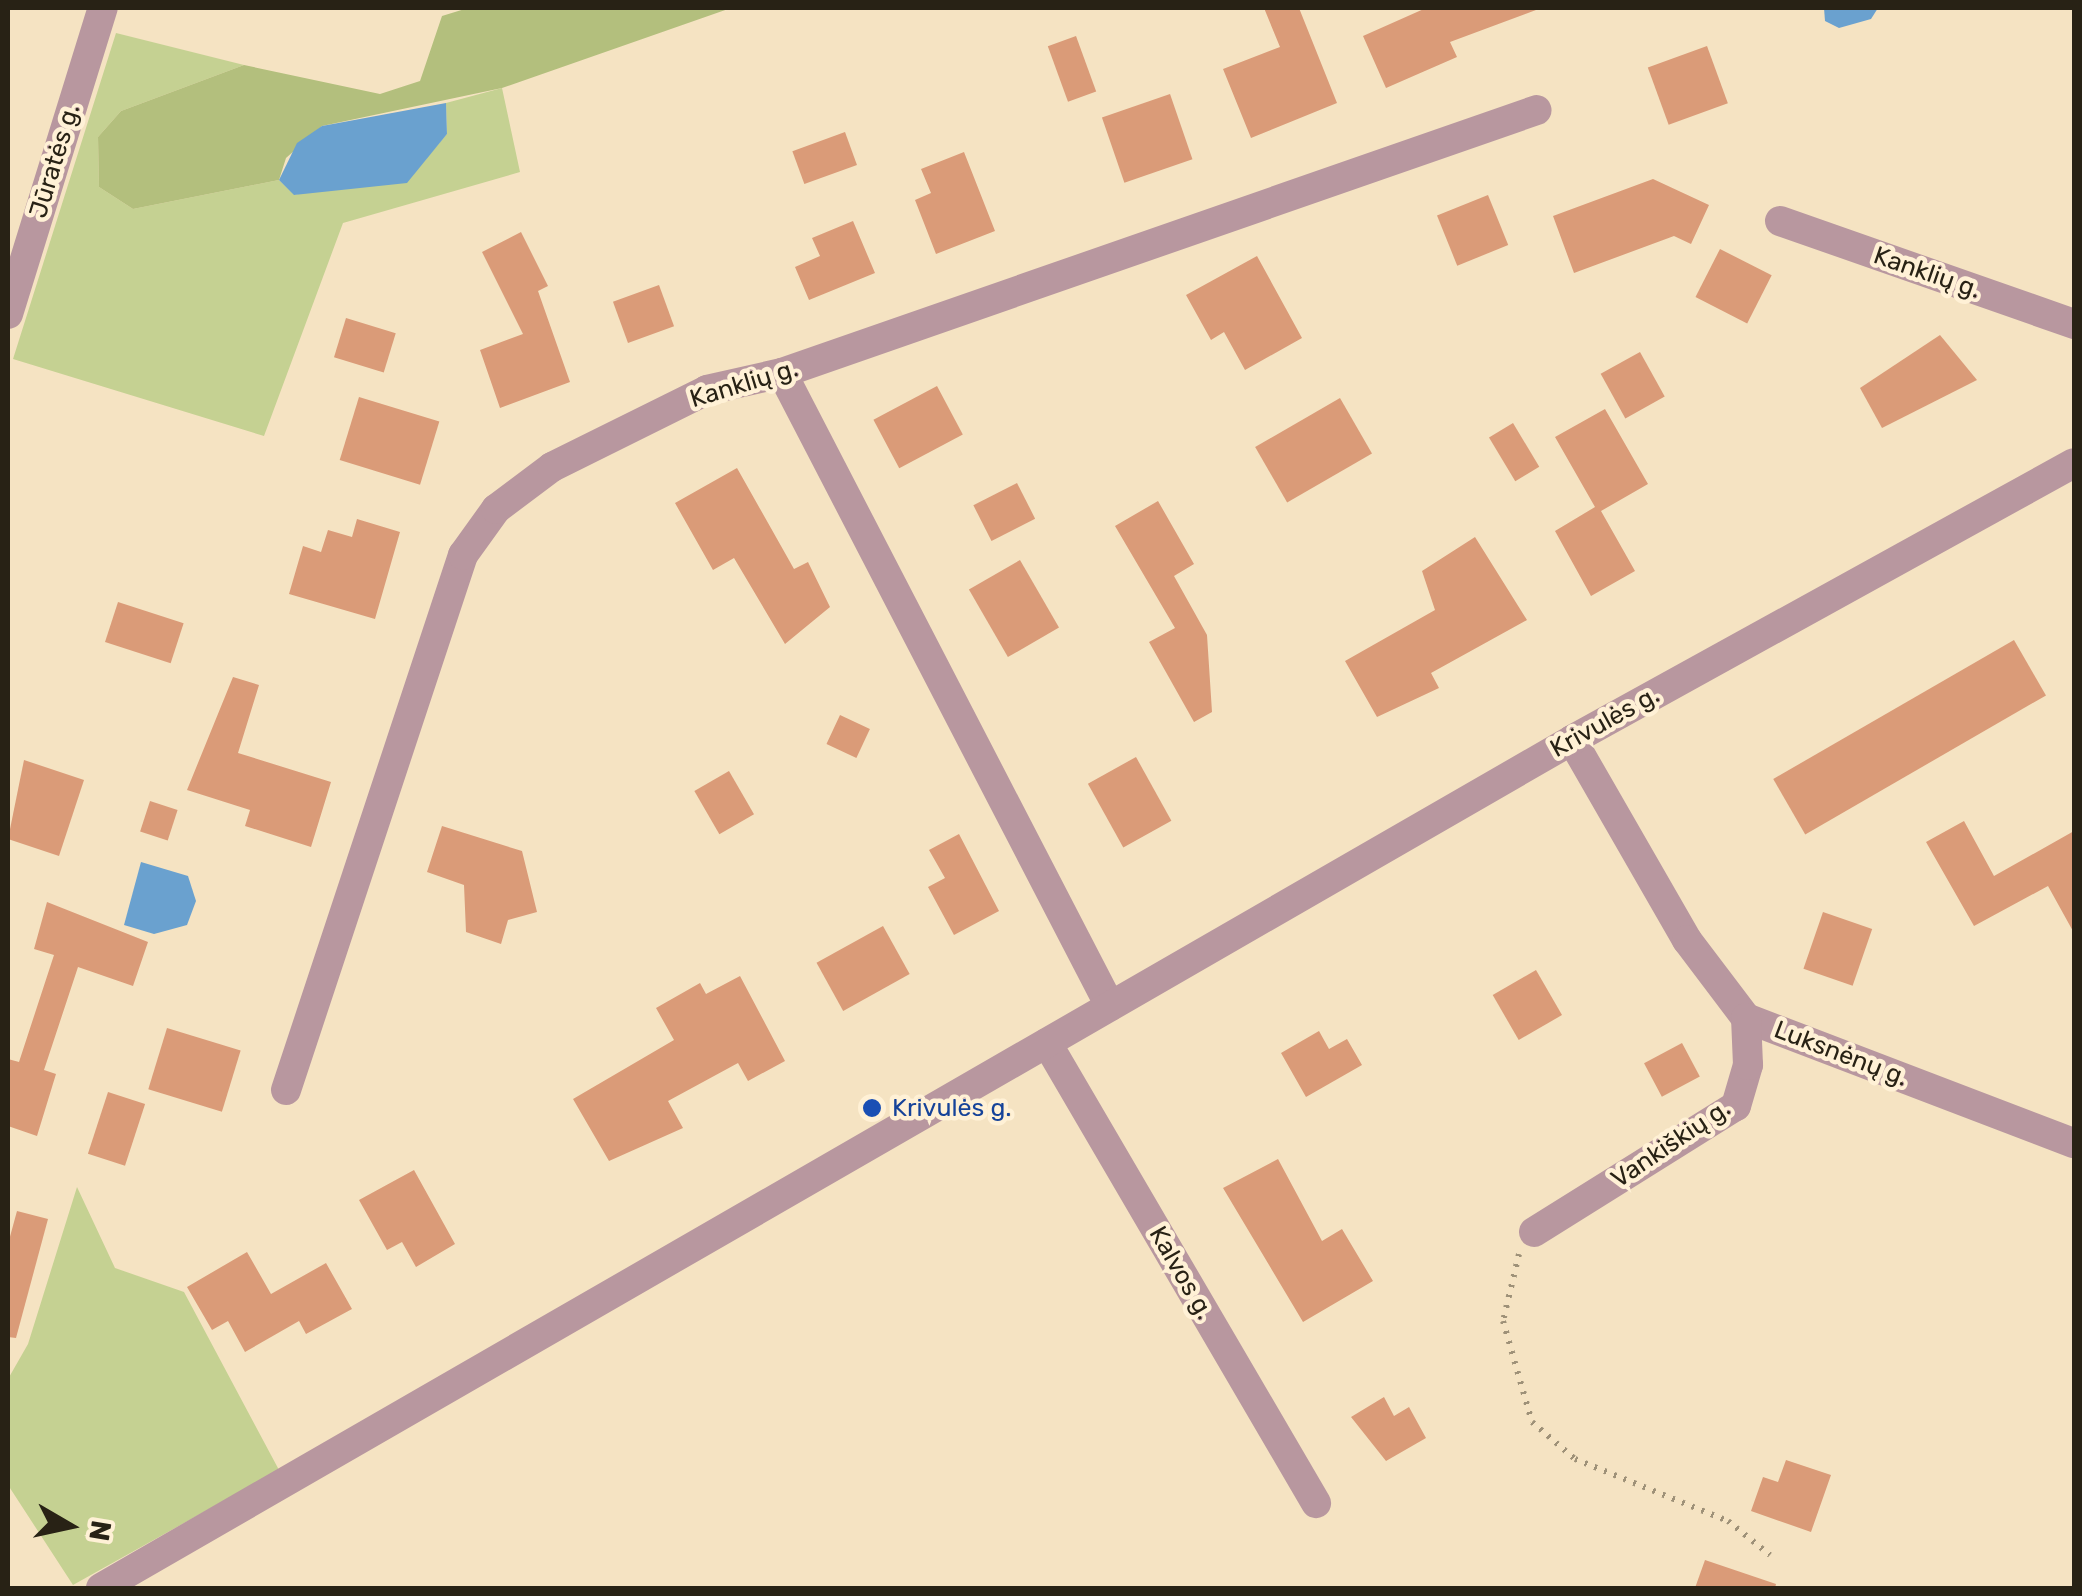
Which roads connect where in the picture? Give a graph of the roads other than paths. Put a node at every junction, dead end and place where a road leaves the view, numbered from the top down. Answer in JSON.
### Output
{"nodes":[{"id":1,"x":104,"y":8,"type":"edge"},
{"id":2,"x":1537,"y":110,"type":"dead end"},
{"id":3,"x":1780,"y":222,"type":"dead end"},
{"id":4,"x":8,"y":314,"type":"edge"},
{"id":5,"x":2074,"y":324,"type":"edge"},
{"id":6,"x":782,"y":373,"type":"junction"},
{"id":7,"x":2074,"y":463,"type":"edge"},
{"id":8,"x":1572,"y":740,"type":"junction"},
{"id":9,"x":1110,"y":1006,"type":"junction"},
{"id":10,"x":1746,"y":1018,"type":"junction"},
{"id":11,"x":1047,"y":1043,"type":"junction"},
{"id":12,"x":286,"y":1090,"type":"dead end"},
{"id":13,"x":2074,"y":1143,"type":"edge"},
{"id":14,"x":1534,"y":1232,"type":"road end"},
{"id":15,"x":1316,"y":1503,"type":"dead end"},
{"id":16,"x":101,"y":1588,"type":"edge"}],
"edges":[{"from":1,"to":4,"type":"street","name":"Jūratės g."},
{"from":2,"to":6,"type":"street","name":"Kanklių g."},
{"from":3,"to":5,"type":"street","name":"Kanklių g."},
{"from":6,"to":9,"type":"street"},
{"from":6,"to":12,"type":"street","name":"Kanklių g."},
{"from":7,"to":8,"type":"street","name":"Krivulės g."},
{"from":8,"to":9,"type":"street","name":"Krivulės g."},
{"from":8,"to":10,"type":"street","name":"Luksnėnų g."},
{"from":9,"to":11,"type":"street","name":"Krivulės g."},
{"from":10,"to":13,"type":"street","name":"Luksnėnų g."},
{"from":10,"to":14,"type":"street","name":"Vankiškių g."},
{"from":11,"to":15,"type":"street","name":"Kalvos g."},
{"from":11,"to":16,"type":"street","name":"Krivulės g."}]}
